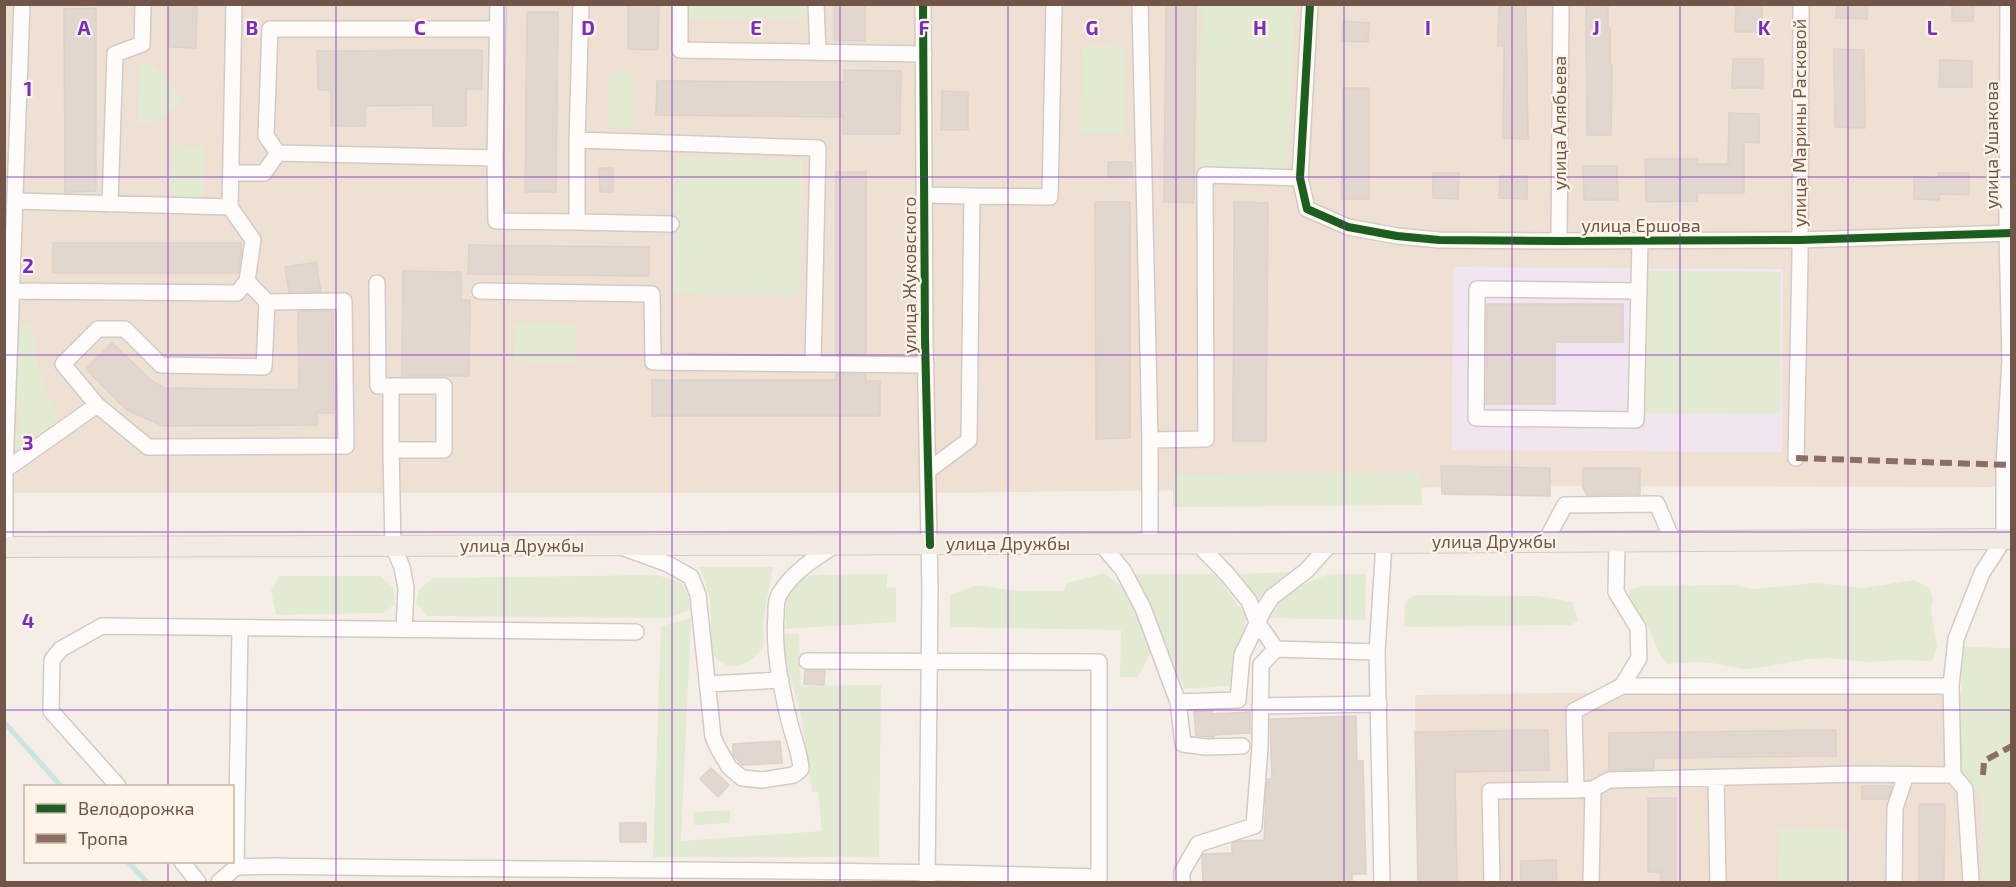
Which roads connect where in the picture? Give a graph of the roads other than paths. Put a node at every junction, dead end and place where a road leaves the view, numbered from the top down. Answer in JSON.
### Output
{"nodes":[{"id":1,"x":22,"y":4,"type":"edge"},
{"id":2,"x":143,"y":4,"type":"edge"},
{"id":3,"x":234,"y":4,"type":"edge"},
{"id":4,"x":498,"y":4,"type":"edge"},
{"id":5,"x":581,"y":4,"type":"edge"},
{"id":6,"x":680,"y":4,"type":"edge"},
{"id":7,"x":816,"y":4,"type":"edge"},
{"id":8,"x":923,"y":4,"type":"edge"},
{"id":9,"x":1054,"y":4,"type":"edge"},
{"id":10,"x":1140,"y":4,"type":"edge"},
{"id":11,"x":1310,"y":4,"type":"edge"},
{"id":12,"x":1561,"y":4,"type":"edge"},
{"id":13,"x":1801,"y":4,"type":"edge"},
{"id":14,"x":2008,"y":4,"type":"edge"},
{"id":15,"x":497,"y":29,"type":"junction"},
{"id":16,"x":818,"y":52,"type":"junction"},
{"id":17,"x":924,"y":54,"type":"junction"},
{"id":18,"x":577,"y":140,"type":"junction"},
{"id":19,"x":278,"y":153,"type":"junction"},
{"id":20,"x":495,"y":158,"type":"junction"},
{"id":21,"x":231,"y":173,"type":"junction"},
{"id":22,"x":1300,"y":177,"type":"junction"},
{"id":23,"x":924,"y":195,"type":"junction"},
{"id":24,"x":972,"y":196,"type":"junction"},
{"id":25,"x":16,"y":201,"type":"junction"},
{"id":26,"x":110,"y":204,"type":"junction"},
{"id":27,"x":230,"y":207,"type":"junction"},
{"id":28,"x":577,"y":222,"type":"junction"},
{"id":29,"x":671,"y":224,"type":"dead end"},
{"id":30,"x":2009,"y":233,"type":"edge"},
{"id":31,"x":1800,"y":240,"type":"junction"},
{"id":32,"x":1559,"y":241,"type":"junction"},
{"id":33,"x":1640,"y":241,"type":"junction"},
{"id":34,"x":247,"y":281,"type":"junction"},
{"id":35,"x":377,"y":284,"type":"dead end"},
{"id":36,"x":11,"y":291,"type":"junction"},
{"id":37,"x":480,"y":291,"type":"dead end"},
{"id":38,"x":1638,"y":291,"type":"junction"},
{"id":39,"x":267,"y":302,"type":"junction"},
{"id":40,"x":813,"y":364,"type":"junction"},
{"id":41,"x":926,"y":365,"type":"junction"},
{"id":42,"x":391,"y":386,"type":"junction"},
{"id":43,"x":97,"y":405,"type":"junction"},
{"id":44,"x":1150,"y":440,"type":"junction"},
{"id":45,"x":391,"y":450,"type":"junction"},
{"id":46,"x":1796,"y":458,"type":"dead end"},
{"id":47,"x":2008,"y":465,"type":"edge"},
{"id":48,"x":5,"y":470,"type":"edge"},
{"id":49,"x":929,"y":470,"type":"junction"},
{"id":50,"x":2008,"y":538,"type":"edge"},
{"id":51,"x":1673,"y":541,"type":"junction"},
{"id":52,"x":1545,"y":542,"type":"junction"},
{"id":53,"x":1617,"y":542,"type":"junction"},
{"id":54,"x":1331,"y":543,"type":"junction"},
{"id":55,"x":1384,"y":543,"type":"junction"},
{"id":56,"x":1101,"y":544,"type":"junction"},
{"id":57,"x":1150,"y":544,"type":"junction"},
{"id":58,"x":1198,"y":544,"type":"junction"},
{"id":59,"x":615,"y":545,"type":"junction"},
{"id":60,"x":835,"y":545,"type":"junction"},
{"id":61,"x":930,"y":545,"type":"junction"},
{"id":62,"x":393,"y":546,"type":"junction"},
{"id":63,"x":5,"y":547,"type":"edge"},
{"id":64,"x":1257,"y":622,"type":"junction"},
{"id":65,"x":240,"y":628,"type":"junction"},
{"id":66,"x":404,"y":629,"type":"junction"},
{"id":67,"x":636,"y":632,"type":"dead end"},
{"id":68,"x":1276,"y":649,"type":"junction"},
{"id":69,"x":1377,"y":652,"type":"junction"},
{"id":70,"x":807,"y":661,"type":"dead end"},
{"id":71,"x":930,"y":661,"type":"junction"},
{"id":72,"x":781,"y":680,"type":"junction"},
{"id":73,"x":707,"y":684,"type":"junction"},
{"id":74,"x":1622,"y":686,"type":"junction"},
{"id":75,"x":1951,"y":686,"type":"junction"},
{"id":76,"x":1178,"y":702,"type":"junction"},
{"id":77,"x":1379,"y":704,"type":"junction"},
{"id":78,"x":1260,"y":706,"type":"junction"},
{"id":79,"x":1242,"y":746,"type":"dead end"},
{"id":80,"x":1953,"y":775,"type":"junction"},
{"id":81,"x":1906,"y":776,"type":"junction"},
{"id":82,"x":1716,"y":778,"type":"junction"},
{"id":83,"x":117,"y":785,"type":"edge"},
{"id":84,"x":1593,"y":789,"type":"junction"},
{"id":85,"x":1576,"y":790,"type":"junction"},
{"id":86,"x":184,"y":863,"type":"edge"},
{"id":87,"x":236,"y":867,"type":"junction"},
{"id":88,"x":927,"y":877,"type":"edge"},
{"id":89,"x":1099,"y":880,"type":"edge"},
{"id":90,"x":198,"y":882,"type":"edge"},
{"id":91,"x":219,"y":882,"type":"edge"},
{"id":92,"x":1182,"y":882,"type":"edge"},
{"id":93,"x":1382,"y":882,"type":"edge"},
{"id":94,"x":1492,"y":882,"type":"edge"},
{"id":95,"x":1591,"y":882,"type":"edge"},
{"id":96,"x":1718,"y":882,"type":"edge"},
{"id":97,"x":1894,"y":882,"type":"edge"},
{"id":98,"x":1971,"y":882,"type":"edge"}],
"edges":[{"from":1,"to":25,"type":"street"},
{"from":2,"to":26,"type":"street"},
{"from":3,"to":21,"type":"street"},
{"from":4,"to":15,"type":"street"},
{"from":5,"to":18,"type":"street"},
{"from":6,"to":16,"type":"street"},
{"from":7,"to":16,"type":"street"},
{"from":8,"to":17,"type":"street","name":"улица Жуковского"},
{"from":9,"to":24,"type":"street"},
{"from":10,"to":44,"type":"street"},
{"from":11,"to":22,"type":"street"},
{"from":12,"to":32,"type":"street","name":"улица Алябьева"},
{"from":13,"to":31,"type":"street","name":"улица Марины Расковой"},
{"from":14,"to":30,"type":"street","name":"улица Ушакова"},
{"from":15,"to":19,"type":"street"},
{"from":15,"to":20,"type":"street"},
{"from":16,"to":17,"type":"street"},
{"from":17,"to":23,"type":"street","name":"улица Жуковского"},
{"from":18,"to":28,"type":"street"},
{"from":18,"to":40,"type":"street"},
{"from":19,"to":20,"type":"street"},
{"from":19,"to":21,"type":"street"},
{"from":20,"to":28,"type":"street"},
{"from":21,"to":27,"type":"street"},
{"from":22,"to":32,"type":"street","name":"улица Ершова"},
{"from":22,"to":44,"type":"street"},
{"from":23,"to":24,"type":"street"},
{"from":23,"to":41,"type":"street","name":"улица Жуковского"},
{"from":24,"to":49,"type":"street"},
{"from":25,"to":26,"type":"street"},
{"from":25,"to":36,"type":"street"},
{"from":26,"to":27,"type":"street"},
{"from":27,"to":34,"type":"street"},
{"from":28,"to":29,"type":"street"},
{"from":30,"to":31,"type":"street","name":"улица Ершова"},
{"from":30,"to":47,"type":"street","name":"улица Ушакова"},
{"from":31,"to":33,"type":"street","name":"улица Ершова"},
{"from":31,"to":46,"type":"street","name":"улица Марины Расковой"},
{"from":32,"to":33,"type":"street","name":"улица Ершова"},
{"from":33,"to":38,"type":"street"},
{"from":34,"to":36,"type":"street"},
{"from":34,"to":39,"type":"street"},
{"from":35,"to":42,"type":"street"},
{"from":36,"to":48,"type":"street"},
{"from":37,"to":40,"type":"street"},
{"from":38,"to":38,"type":"street"},
{"from":39,"to":43,"type":"street"},
{"from":39,"to":43,"type":"street"},
{"from":40,"to":41,"type":"street"},
{"from":41,"to":49,"type":"street","name":"улица Жуковского"},
{"from":42,"to":45,"type":"street"},
{"from":42,"to":45,"type":"street"},
{"from":43,"to":48,"type":"street"},
{"from":44,"to":57,"type":"street"},
{"from":45,"to":62,"type":"street"},
{"from":47,"to":50,"type":"street","name":"улица Ушакова"},
{"from":48,"to":63,"type":"street"},
{"from":49,"to":61,"type":"street","name":"улица Жуковского"},
{"from":50,"to":51,"type":"main road","name":"улица Дружбы"},
{"from":50,"to":75,"type":"street"},
{"from":51,"to":52,"type":"street"},
{"from":51,"to":53,"type":"main road","name":"улица Дружбы"},
{"from":52,"to":53,"type":"main road","name":"улица Дружбы"},
{"from":52,"to":55,"type":"main road","name":"улица Дружбы"},
{"from":53,"to":74,"type":"street"},
{"from":54,"to":55,"type":"main road","name":"улица Дружбы"},
{"from":54,"to":58,"type":"main road","name":"улица Дружбы"},
{"from":54,"to":64,"type":"street"},
{"from":55,"to":69,"type":"street"},
{"from":56,"to":57,"type":"main road","name":"улица Дружбы"},
{"from":56,"to":61,"type":"main road","name":"улица Дружбы"},
{"from":56,"to":76,"type":"street"},
{"from":57,"to":58,"type":"main road","name":"улица Дружбы"},
{"from":58,"to":64,"type":"street"},
{"from":59,"to":60,"type":"main road","name":"улица Дружбы"},
{"from":59,"to":62,"type":"main road","name":"улица Дружбы"},
{"from":59,"to":73,"type":"street"},
{"from":60,"to":61,"type":"main road","name":"улица Дружбы"},
{"from":60,"to":72,"type":"street"},
{"from":61,"to":71,"type":"street","name":"улица Жуковского"},
{"from":62,"to":63,"type":"main road","name":"улица Дружбы"},
{"from":62,"to":66,"type":"street"},
{"from":64,"to":68,"type":"street"},
{"from":64,"to":76,"type":"street"},
{"from":65,"to":66,"type":"street"},
{"from":65,"to":83,"type":"street"},
{"from":65,"to":87,"type":"street"},
{"from":66,"to":67,"type":"street"},
{"from":68,"to":69,"type":"street"},
{"from":68,"to":78,"type":"street"},
{"from":69,"to":77,"type":"street"},
{"from":70,"to":71,"type":"street"},
{"from":71,"to":88,"type":"street","name":"улица Жуковского"},
{"from":71,"to":89,"type":"street"},
{"from":72,"to":73,"type":"street"},
{"from":72,"to":73,"type":"street"},
{"from":74,"to":75,"type":"street"},
{"from":74,"to":85,"type":"street"},
{"from":75,"to":80,"type":"street"},
{"from":76,"to":79,"type":"street"},
{"from":77,"to":78,"type":"street"},
{"from":77,"to":93,"type":"street"},
{"from":78,"to":92,"type":"street"},
{"from":80,"to":81,"type":"street"},
{"from":80,"to":98,"type":"street"},
{"from":81,"to":82,"type":"street"},
{"from":81,"to":97,"type":"street"},
{"from":82,"to":84,"type":"street"},
{"from":82,"to":96,"type":"street"},
{"from":84,"to":85,"type":"street"},
{"from":84,"to":95,"type":"street"},
{"from":85,"to":94,"type":"street"},
{"from":86,"to":90,"type":"street"},
{"from":87,"to":88,"type":"street"},
{"from":87,"to":91,"type":"street"},
{"from":88,"to":89,"type":"street"}]}
